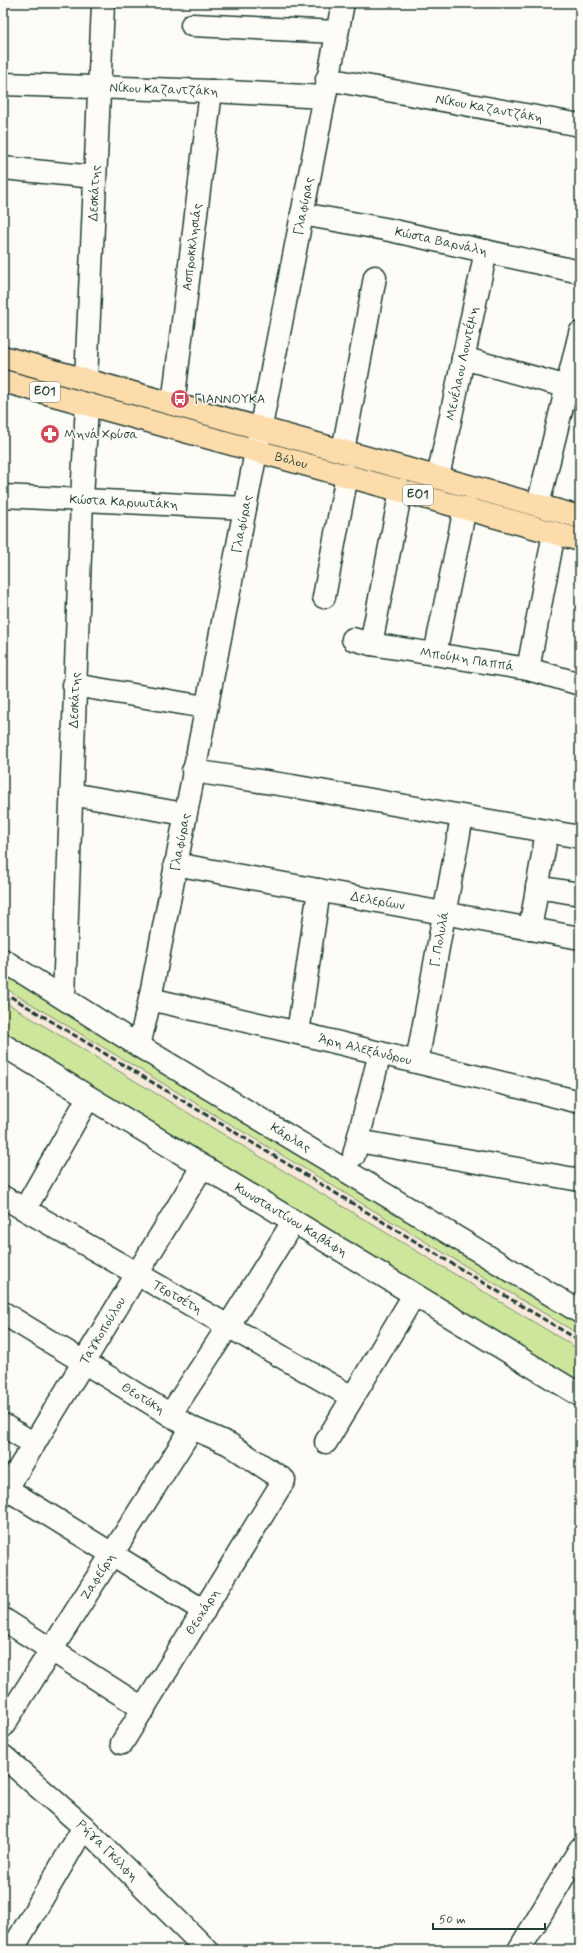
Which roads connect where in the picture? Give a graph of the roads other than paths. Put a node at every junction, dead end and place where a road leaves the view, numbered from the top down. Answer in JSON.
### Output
{"nodes":[{"id":1,"x":343,"y":3,"type":"edge"},
{"id":2,"x":103,"y":6,"type":"dead end"},
{"id":3,"x":192,"y":25,"type":"dead end"},
{"id":4,"x":337,"y":32,"type":"junction"},
{"id":5,"x":3,"y":84,"type":"edge"},
{"id":6,"x":99,"y":88,"type":"junction"},
{"id":7,"x":326,"y":88,"type":"junction"},
{"id":8,"x":211,"y":91,"type":"junction"},
{"id":9,"x":580,"y":126,"type":"edge"},
{"id":10,"x":3,"y":168,"type":"edge"},
{"id":11,"x":95,"y":177,"type":"junction"},
{"id":12,"x":302,"y":214,"type":"junction"},
{"id":13,"x":486,"y":251,"type":"junction"},
{"id":14,"x":580,"y":272,"type":"edge"},
{"id":15,"x":375,"y":277,"type":"dead end"},
{"id":16,"x":580,"y":332,"type":"edge"},
{"id":17,"x":3,"y":358,"type":"edge"},
{"id":18,"x":462,"y":358,"type":"junction"},
{"id":19,"x":86,"y":380,"type":"junction"},
{"id":20,"x":3,"y":381,"type":"edge"},
{"id":21,"x":568,"y":387,"type":"junction"},
{"id":22,"x":87,"y":404,"type":"junction"},
{"id":23,"x":173,"y":404,"type":"junction"},
{"id":24,"x":261,"y":428,"type":"junction"},
{"id":25,"x":257,"y":450,"type":"junction"},
{"id":26,"x":344,"y":451,"type":"junction"},
{"id":27,"x":347,"y":475,"type":"junction"},
{"id":28,"x":438,"y":477,"type":"junction"},
{"id":29,"x":401,"y":490,"type":"junction"},
{"id":30,"x":3,"y":496,"type":"edge"},
{"id":31,"x":82,"y":499,"type":"junction"},
{"id":32,"x":538,"y":505,"type":"junction"},
{"id":33,"x":245,"y":508,"type":"junction"},
{"id":34,"x":465,"y":508,"type":"junction"},
{"id":35,"x":580,"y":517,"type":"edge"},
{"id":36,"x":554,"y":533,"type":"junction"},
{"id":37,"x":580,"y":540,"type":"edge"},
{"id":38,"x":324,"y":597,"type":"dead end"},
{"id":39,"x":435,"y":654,"type":"junction"},
{"id":40,"x":528,"y":669,"type":"junction"},
{"id":41,"x":74,"y":684,"type":"junction"},
{"id":42,"x":580,"y":684,"type":"edge"},
{"id":43,"x":205,"y":707,"type":"junction"},
{"id":44,"x":193,"y":771,"type":"junction"},
{"id":45,"x":71,"y":794,"type":"junction"},
{"id":46,"x":184,"y":814,"type":"junction"},
{"id":47,"x":462,"y":817,"type":"junction"},
{"id":48,"x":547,"y":832,"type":"junction"},
{"id":49,"x":580,"y":837,"type":"edge"},
{"id":50,"x":175,"y":864,"type":"junction"},
{"id":51,"x":537,"y":886,"type":"junction"},
{"id":52,"x":319,"y":890,"type":"junction"},
{"id":53,"x":580,"y":894,"type":"edge"},
{"id":54,"x":445,"y":913,"type":"junction"},
{"id":55,"x":530,"y":929,"type":"junction"},
{"id":56,"x":580,"y":938,"type":"edge"},
{"id":57,"x":3,"y":960,"type":"edge"},
{"id":58,"x":64,"y":997,"type":"junction"},
{"id":59,"x":150,"y":999,"type":"junction"},
{"id":60,"x":298,"y":1033,"type":"junction"},
{"id":61,"x":3,"y":1045,"type":"edge"},
{"id":62,"x":139,"y":1046,"type":"junction"},
{"id":63,"x":380,"y":1053,"type":"junction"},
{"id":64,"x":417,"y":1062,"type":"junction"},
{"id":65,"x":88,"y":1098,"type":"junction"},
{"id":66,"x":580,"y":1102,"type":"edge"},
{"id":67,"x":358,"y":1141,"type":"junction"},
{"id":68,"x":202,"y":1167,"type":"junction"},
{"id":69,"x":349,"y":1172,"type":"junction"},
{"id":70,"x":580,"y":1180,"type":"edge"},
{"id":71,"x":3,"y":1197,"type":"edge"},
{"id":72,"x":25,"y":1209,"type":"junction"},
{"id":73,"x":293,"y":1222,"type":"junction"},
{"id":74,"x":138,"y":1273,"type":"junction"},
{"id":75,"x":414,"y":1295,"type":"junction"},
{"id":76,"x":580,"y":1312,"type":"edge"},
{"id":77,"x":3,"y":1314,"type":"edge"},
{"id":78,"x":229,"y":1325,"type":"junction"},
{"id":79,"x":84,"y":1362,"type":"junction"},
{"id":80,"x":580,"y":1395,"type":"edge"},
{"id":81,"x":352,"y":1397,"type":"junction"},
{"id":82,"x":170,"y":1415,"type":"junction"},
{"id":83,"x":3,"y":1425,"type":"edge"},
{"id":84,"x":192,"y":1428,"type":"junction"},
{"id":85,"x":326,"y":1442,"type":"dead end"},
{"id":86,"x":34,"y":1444,"type":"junction"},
{"id":87,"x":284,"y":1480,"type":"joint"},
{"id":88,"x":5,"y":1492,"type":"edge"},
{"id":89,"x":111,"y":1553,"type":"junction"},
{"id":90,"x":204,"y":1611,"type":"junction"},
{"id":91,"x":3,"y":1619,"type":"edge"},
{"id":92,"x":51,"y":1648,"type":"junction"},
{"id":93,"x":144,"y":1709,"type":"junction"},
{"id":94,"x":3,"y":1726,"type":"edge"},
{"id":95,"x":122,"y":1744,"type":"dead end"},
{"id":96,"x":3,"y":1756,"type":"edge"},
{"id":97,"x":84,"y":1827,"type":"junction"},
{"id":98,"x":580,"y":1849,"type":"edge"},
{"id":99,"x":12,"y":1950,"type":"edge"},
{"id":100,"x":208,"y":1950,"type":"edge"},
{"id":101,"x":519,"y":1950,"type":"edge"}],
"edges":[{"from":1,"to":4,"type":"street","name":"Γλαφύρας"},
{"from":2,"to":6,"type":"street","name":"Δεσκάτης"},
{"from":3,"to":4,"type":"street"},
{"from":4,"to":7,"type":"street","name":"Γλαφύρας"},
{"from":5,"to":6,"type":"street","name":"Νίκου Καζαντζάκη"},
{"from":6,"to":8,"type":"street","name":"Νίκου Καζαντζάκη"},
{"from":6,"to":11,"type":"street","name":"Δεσκάτης"},
{"from":7,"to":8,"type":"street","name":"Νίκου Καζαντζάκη"},
{"from":7,"to":9,"type":"street","name":"Νίκου Καζαντζάκη"},
{"from":7,"to":12,"type":"street","name":"Γλαφύρας"},
{"from":8,"to":23,"type":"street","name":"Ασπροκκλησιάς"},
{"from":10,"to":11,"type":"street"},
{"from":11,"to":19,"type":"street","name":"Δεσκάτης"},
{"from":12,"to":13,"type":"street","name":"Κώστα Βαρνάλη"},
{"from":12,"to":24,"type":"street","name":"Γλαφύρας"},
{"from":13,"to":14,"type":"street","name":"Κώστα Βαρνάλη"},
{"from":13,"to":18,"type":"street","name":"Μενέλαου Λουντέμη"},
{"from":15,"to":26,"type":"street"},
{"from":16,"to":21,"type":"street"},
{"from":17,"to":19,"type":"main road","name":"Βόλου","number":"ΕΟ1"},
{"from":18,"to":21,"type":"street"},
{"from":18,"to":28,"type":"street","name":"Μενέλαου Λουντέμη"},
{"from":19,"to":23,"type":"main road","name":"Βόλου","number":"ΕΟ1"},
{"from":20,"to":22,"type":"main road","name":"Βόλου","number":"ΕΟ1"},
{"from":21,"to":32,"type":"street"},
{"from":22,"to":25,"type":"main road","name":"Βόλου","number":"ΕΟ1"},
{"from":22,"to":31,"type":"street","name":"Δεσκάτης"},
{"from":23,"to":24,"type":"main road","name":"Βόλου","number":"ΕΟ1"},
{"from":24,"to":25,"type":"street","name":"Γλαφύρας"},
{"from":24,"to":26,"type":"main road","name":"Βόλου","number":"ΕΟ1"},
{"from":25,"to":27,"type":"main road","name":"Βόλου","number":"ΕΟ1"},
{"from":25,"to":33,"type":"street","name":"Γλαφύρας"},
{"from":26,"to":28,"type":"main road","name":"Βόλου","number":"ΕΟ1"},
{"from":27,"to":29,"type":"main road","name":"Βόλου","number":"ΕΟ1"},
{"from":27,"to":38,"type":"street"},
{"from":28,"to":32,"type":"main road","name":"Βόλου","number":"ΕΟ1"},
{"from":29,"to":34,"type":"main road","name":"Βόλου","number":"ΕΟ1"},
{"from":29,"to":39,"type":"street","name":"Μπούμη Παππά"},
{"from":30,"to":31,"type":"street","name":"Κώστα Καρυωτάκη"},
{"from":31,"to":33,"type":"street","name":"Κώστα Καρυωτάκη"},
{"from":31,"to":41,"type":"street","name":"Δεσκάτης"},
{"from":32,"to":35,"type":"main road","name":"Βόλου","number":"ΕΟ1"},
{"from":33,"to":43,"type":"street","name":"Γλαφύρας"},
{"from":34,"to":36,"type":"main road","name":"Βόλου","number":"ΕΟ1"},
{"from":34,"to":39,"type":"street"},
{"from":36,"to":37,"type":"main road","name":"Βόλου","number":"ΕΟ1"},
{"from":36,"to":40,"type":"street"},
{"from":39,"to":40,"type":"street","name":"Μπούμη Παππά"},
{"from":40,"to":42,"type":"street","name":"Μπούμη Παππά"},
{"from":41,"to":43,"type":"street"},
{"from":41,"to":45,"type":"street","name":"Δεσκάτης"},
{"from":43,"to":44,"type":"street","name":"Γλαφύρας"},
{"from":44,"to":46,"type":"street","name":"Γλαφύρας"},
{"from":44,"to":47,"type":"street"},
{"from":45,"to":46,"type":"street"},
{"from":45,"to":58,"type":"street","name":"Δεσκάτης"},
{"from":46,"to":50,"type":"street","name":"Γλαφύρας"},
{"from":47,"to":48,"type":"street"},
{"from":47,"to":54,"type":"street","name":"Γ. Πολυλά"},
{"from":48,"to":49,"type":"street"},
{"from":48,"to":51,"type":"street"},
{"from":50,"to":52,"type":"street","name":"Δελερίων"},
{"from":50,"to":59,"type":"street","name":"Γλαφύρας"},
{"from":51,"to":53,"type":"street"},
{"from":51,"to":55,"type":"street"},
{"from":52,"to":54,"type":"street","name":"Δελερίων"},
{"from":52,"to":60,"type":"street"},
{"from":54,"to":55,"type":"street","name":"Δελερίων"},
{"from":54,"to":64,"type":"street","name":"Γ. Πολυλά"},
{"from":55,"to":56,"type":"street","name":"Δελερίων"},
{"from":57,"to":58,"type":"street","name":"Κάρλας"},
{"from":58,"to":62,"type":"street","name":"Κάρλας"},
{"from":59,"to":60,"type":"street","name":"Άρη Αλεξάνδρου"},
{"from":59,"to":62,"type":"street","name":"Γλαφύρας"},
{"from":60,"to":63,"type":"street","name":"Άρη Αλεξάνδρου"},
{"from":61,"to":65,"type":"street","name":"Κωνσταντίνου Καβάφη"},
{"from":62,"to":69,"type":"street","name":"Κάρλας"},
{"from":63,"to":64,"type":"street","name":"Άρη Αλεξάνδρου"},
{"from":63,"to":67,"type":"street"},
{"from":64,"to":66,"type":"street","name":"Άρη Αλεξάνδρου"},
{"from":65,"to":68,"type":"street","name":"Κωνσταντίνου Καβάφη"},
{"from":65,"to":72,"type":"street"},
{"from":67,"to":69,"type":"street"},
{"from":67,"to":70,"type":"street"},
{"from":68,"to":73,"type":"street","name":"Κωνσταντίνου Καβάφη"},
{"from":68,"to":74,"type":"street","name":"Ταγκοπούλου"},
{"from":69,"to":76,"type":"street","name":"Κάρλας"},
{"from":71,"to":72,"type":"street","name":"Τερτσέτη"},
{"from":72,"to":74,"type":"street","name":"Τερτσέτη"},
{"from":73,"to":75,"type":"street","name":"Κωνσταντίνου Καβάφη"},
{"from":73,"to":78,"type":"street"},
{"from":74,"to":78,"type":"street","name":"Τερτσέτη"},
{"from":74,"to":79,"type":"street","name":"Ταγκοπούλου"},
{"from":75,"to":80,"type":"street","name":"Κωνσταντίνου Καβάφη"},
{"from":75,"to":81,"type":"street"},
{"from":77,"to":79,"type":"street","name":"Θεοτόκη"},
{"from":78,"to":81,"type":"street","name":"Τερτσέτη"},
{"from":78,"to":82,"type":"street"},
{"from":79,"to":82,"type":"street","name":"Θεοτόκη"},
{"from":79,"to":86,"type":"street","name":"Ταγκοπούλου"},
{"from":81,"to":85,"type":"street"},
{"from":82,"to":84,"type":"street","name":"Θεοτόκη"},
{"from":83,"to":86,"type":"street"},
{"from":84,"to":87,"type":"street","name":"Θεοτόκη"},
{"from":84,"to":89,"type":"street","name":"Ζαφείρη"},
{"from":86,"to":88,"type":"street","name":"Ταγκοπούλου"},
{"from":87,"to":90,"type":"street","name":"Θεοχάρη"},
{"from":88,"to":89,"type":"street"},
{"from":89,"to":90,"type":"street"},
{"from":89,"to":92,"type":"street","name":"Ζαφείρη"},
{"from":90,"to":93,"type":"street","name":"Θεοχάρη"},
{"from":91,"to":92,"type":"street"},
{"from":92,"to":93,"type":"street"},
{"from":92,"to":94,"type":"street","name":"Ζαφείρη"},
{"from":93,"to":95,"type":"street","name":"Θεοχάρη"},
{"from":96,"to":97,"type":"street","name":"Ρήγα Γκόλφη"},
{"from":97,"to":99,"type":"street"},
{"from":97,"to":100,"type":"street","name":"Ρήγα Γκόλφη"},
{"from":98,"to":101,"type":"street"}]}
